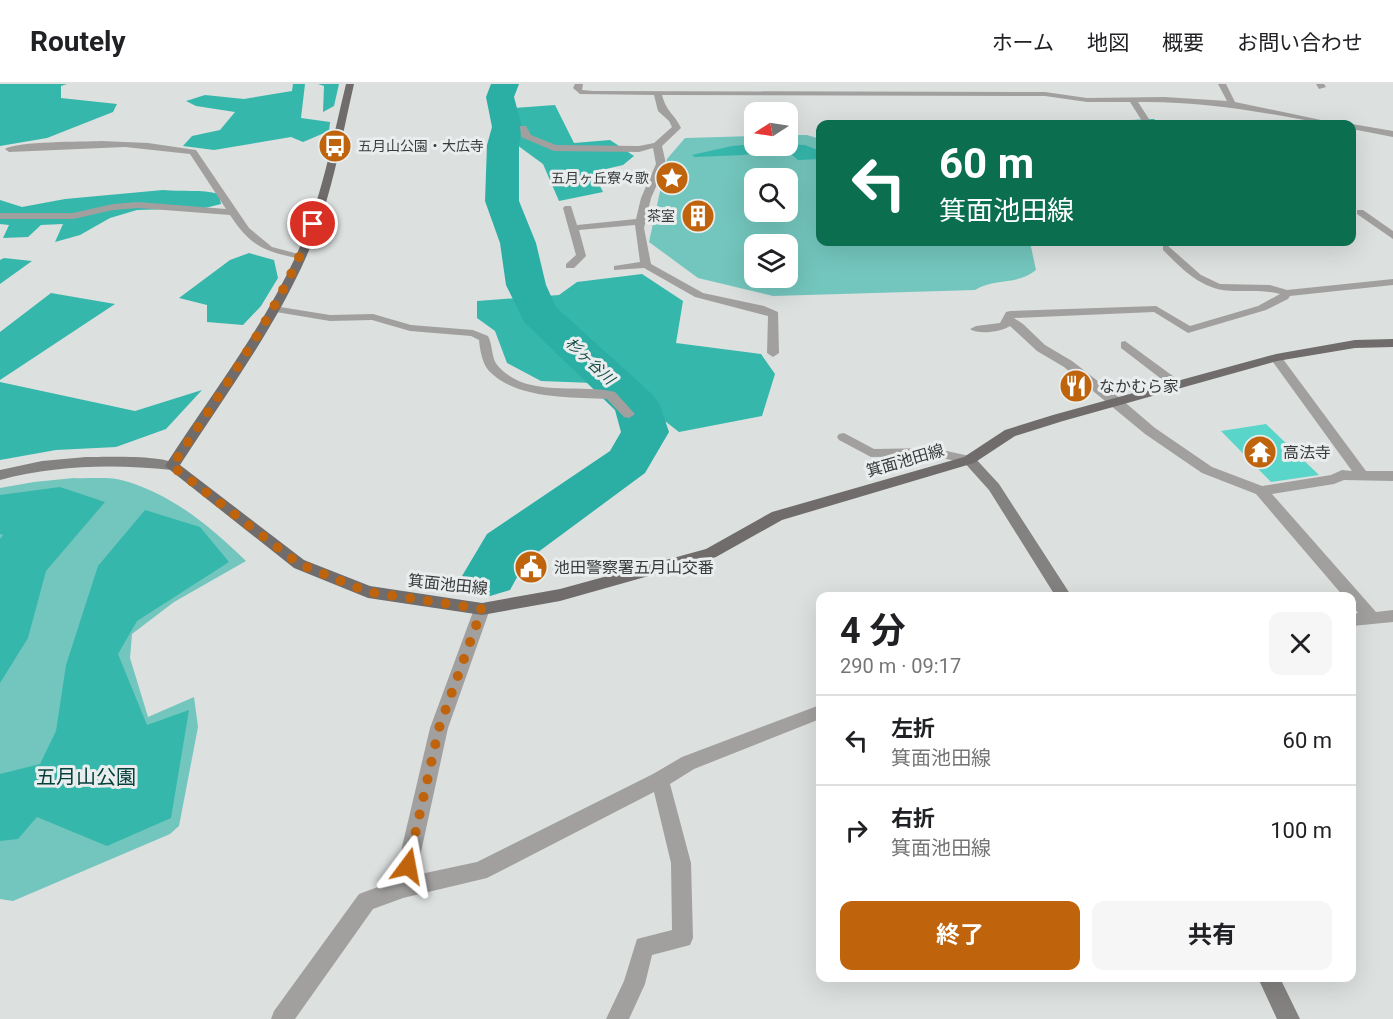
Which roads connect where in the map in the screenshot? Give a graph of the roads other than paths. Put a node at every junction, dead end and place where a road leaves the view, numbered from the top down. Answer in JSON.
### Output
{"nodes":[{"id":1,"x":350,"y":84,"type":"edge"},
{"id":2,"x":579,"y":84,"type":"edge"},
{"id":3,"x":1222,"y":84,"type":"edge"},
{"id":4,"x":657,"y":92,"type":"junction"},
{"id":5,"x":1133,"y":100,"type":"junction"},
{"id":6,"x":1232,"y":104,"type":"junction"},
{"id":7,"x":1145,"y":120,"type":"dead end"},
{"id":8,"x":1315,"y":120,"type":"edge"},
{"id":9,"x":523,"y":128,"type":"dead end"},
{"id":10,"x":1356,"y":128,"type":"edge"},
{"id":11,"x":1393,"y":134,"type":"edge"},
{"id":12,"x":657,"y":145,"type":"junction"},
{"id":13,"x":9,"y":149,"type":"dead end"},
{"id":14,"x":568,"y":208,"type":"dead end"},
{"id":15,"x":233,"y":212,"type":"junction"},
{"id":16,"x":1360,"y":212,"type":"dead end"},
{"id":17,"x":0,"y":216,"type":"edge"},
{"id":18,"x":642,"y":221,"type":"junction"},
{"id":19,"x":574,"y":228,"type":"junction"},
{"id":20,"x":1393,"y":236,"type":"edge"},
{"id":21,"x":1167,"y":248,"type":"dead end"},
{"id":22,"x":302,"y":256,"type":"junction"},
{"id":23,"x":646,"y":265,"type":"junction"},
{"id":24,"x":570,"y":266,"type":"dead end"},
{"id":25,"x":618,"y":268,"type":"dead end"},
{"id":26,"x":1393,"y":282,"type":"edge"},
{"id":27,"x":1286,"y":292,"type":"junction"},
{"id":28,"x":274,"y":309,"type":"junction"},
{"id":29,"x":1008,"y":320,"type":"junction"},
{"id":30,"x":976,"y":329,"type":"dead end"},
{"id":31,"x":1393,"y":343,"type":"edge"},
{"id":32,"x":1125,"y":345,"type":"dead end"},
{"id":33,"x":772,"y":353,"type":"dead end"},
{"id":34,"x":1276,"y":358,"type":"junction"},
{"id":35,"x":1177,"y":385,"type":"junction"},
{"id":36,"x":1117,"y":402,"type":"junction"},
{"id":37,"x":629,"y":414,"type":"dead end"},
{"id":38,"x":844,"y":436,"type":"dead end"},
{"id":39,"x":969,"y":460,"type":"junction"},
{"id":40,"x":172,"y":466,"type":"junction"},
{"id":41,"x":0,"y":475,"type":"edge"},
{"id":42,"x":1362,"y":475,"type":"junction"},
{"id":43,"x":1393,"y":476,"type":"edge"},
{"id":44,"x":1261,"y":490,"type":"junction"},
{"id":45,"x":1061,"y":592,"type":"edge"},
{"id":46,"x":1349,"y":592,"type":"edge"},
{"id":47,"x":1356,"y":600,"type":"edge"},
{"id":48,"x":482,"y":609,"type":"junction"},
{"id":49,"x":1393,"y":616,"type":"edge"},
{"id":50,"x":1371,"y":617,"type":"junction"},
{"id":51,"x":1356,"y":619,"type":"edge"},
{"id":52,"x":816,"y":714,"type":"edge"},
{"id":53,"x":660,"y":780,"type":"junction"},
{"id":54,"x":403,"y":888,"type":"junction"},
{"id":55,"x":1271,"y":982,"type":"edge"},
{"id":56,"x":282,"y":1019,"type":"edge"},
{"id":57,"x":617,"y":1019,"type":"edge"},
{"id":58,"x":1289,"y":1019,"type":"edge"}],
"edges":[{"from":1,"to":22,"type":"main road"},
{"from":2,"to":4,"type":"street"},
{"from":3,"to":6,"type":"street"},
{"from":4,"to":5,"type":"street"},
{"from":4,"to":12,"type":"street"},
{"from":5,"to":6,"type":"street"},
{"from":5,"to":7,"type":"street"},
{"from":6,"to":8,"type":"street"},
{"from":9,"to":12,"type":"street"},
{"from":10,"to":11,"type":"street"},
{"from":12,"to":18,"type":"street"},
{"from":13,"to":15,"type":"street"},
{"from":14,"to":19,"type":"street"},
{"from":15,"to":17,"type":"street"},
{"from":15,"to":22,"type":"street"},
{"from":16,"to":20,"type":"street"},
{"from":18,"to":19,"type":"street"},
{"from":18,"to":23,"type":"street"},
{"from":19,"to":24,"type":"street"},
{"from":21,"to":27,"type":"street"},
{"from":22,"to":28,"type":"main road"},
{"from":23,"to":25,"type":"street"},
{"from":23,"to":33,"type":"street"},
{"from":26,"to":27,"type":"street"},
{"from":27,"to":29,"type":"street"},
{"from":28,"to":37,"type":"street"},
{"from":28,"to":40,"type":"main road"},
{"from":29,"to":30,"type":"street"},
{"from":29,"to":36,"type":"street"},
{"from":31,"to":34,"type":"main road","name":"箕面池田線"},
{"from":32,"to":35,"type":"street"},
{"from":34,"to":35,"type":"main road","name":"箕面池田線"},
{"from":34,"to":42,"type":"street"},
{"from":35,"to":36,"type":"main road","name":"箕面池田線"},
{"from":36,"to":39,"type":"main road","name":"箕面池田線"},
{"from":36,"to":44,"type":"street"},
{"from":38,"to":39,"type":"street"},
{"from":39,"to":45,"type":"street"},
{"from":39,"to":48,"type":"main road","name":"箕面池田線"},
{"from":40,"to":41,"type":"street"},
{"from":40,"to":48,"type":"main road","name":"箕面池田線"},
{"from":42,"to":43,"type":"street"},
{"from":42,"to":44,"type":"street"},
{"from":44,"to":46,"type":"street"},
{"from":47,"to":50,"type":"street"},
{"from":48,"to":54,"type":"street"},
{"from":49,"to":50,"type":"street"},
{"from":50,"to":51,"type":"street"},
{"from":52,"to":53,"type":"street"},
{"from":53,"to":54,"type":"street"},
{"from":53,"to":57,"type":"street"},
{"from":54,"to":56,"type":"street"},
{"from":55,"to":58,"type":"street"}]}
